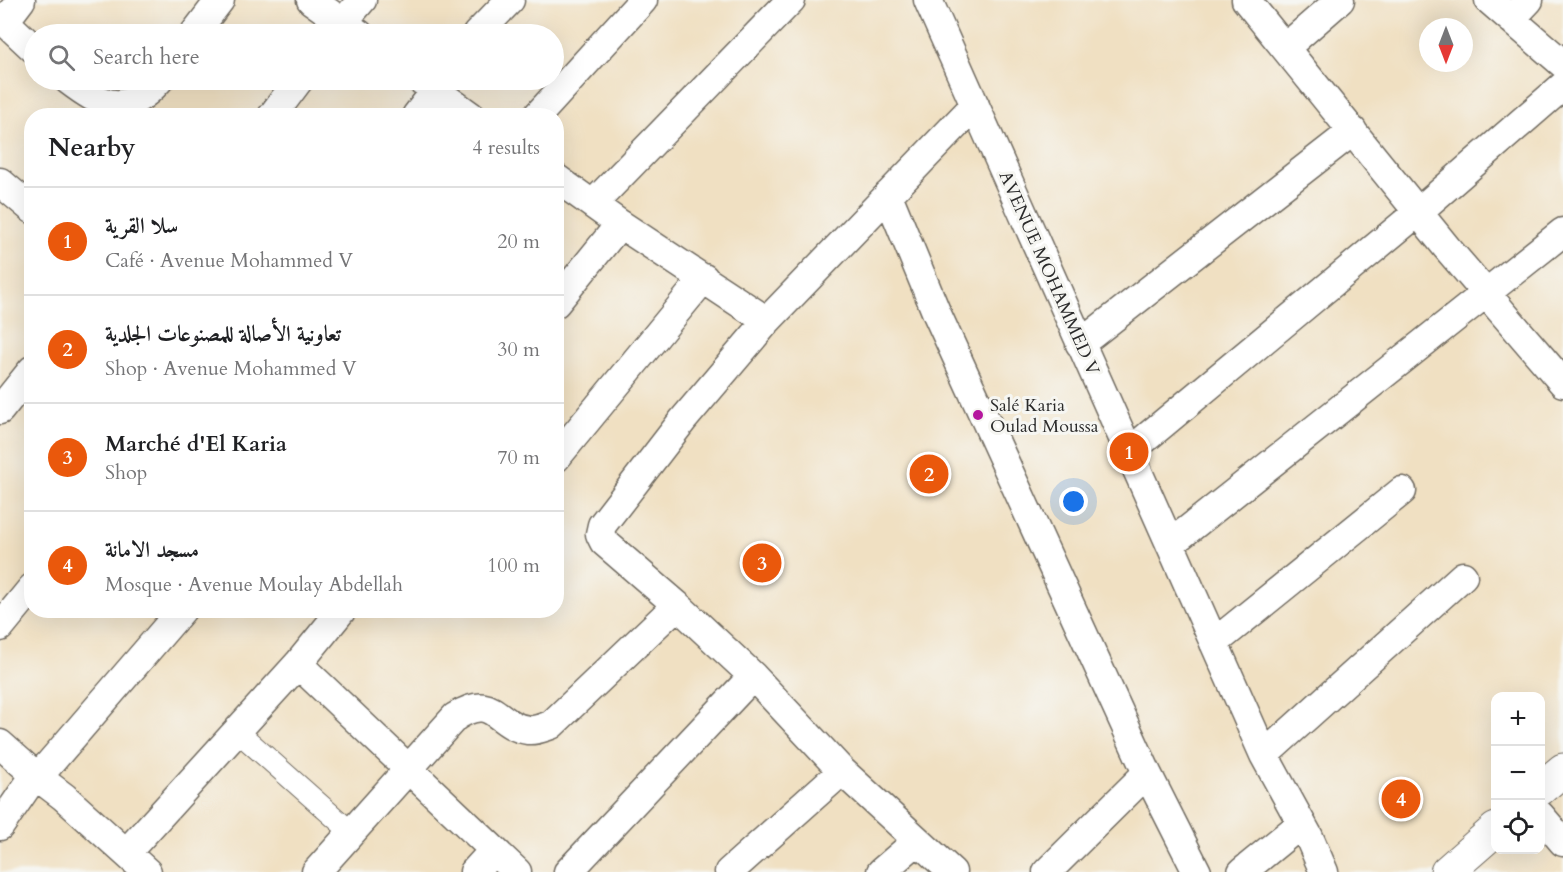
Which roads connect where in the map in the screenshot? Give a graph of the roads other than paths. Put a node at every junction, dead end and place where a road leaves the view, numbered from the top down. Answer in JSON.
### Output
{"nodes":[{"id":1,"x":220,"y":0,"type":"edge"},
{"id":2,"x":311,"y":0,"type":"edge"},
{"id":3,"x":362,"y":0,"type":"edge"},
{"id":4,"x":510,"y":0,"type":"edge"},
{"id":5,"x":643,"y":0,"type":"edge"},
{"id":6,"x":791,"y":0,"type":"edge"},
{"id":7,"x":928,"y":0,"type":"edge"},
{"id":8,"x":1246,"y":0,"type":"edge"},
{"id":9,"x":1340,"y":0,"type":"edge"},
{"id":10,"x":1489,"y":0,"type":"edge"},
{"id":11,"x":1520,"y":9,"type":"edge"},
{"id":12,"x":8,"y":13,"type":"edge"},
{"id":13,"x":202,"y":24,"type":"edge"},
{"id":14,"x":338,"y":24,"type":"edge"},
{"id":15,"x":348,"y":24,"type":"edge"},
{"id":16,"x":487,"y":24,"type":"edge"},
{"id":17,"x":24,"y":35,"type":"edge"},
{"id":18,"x":1285,"y":48,"type":"junction"},
{"id":19,"x":1563,"y":64,"type":"edge"},
{"id":20,"x":564,"y":86,"type":"edge"},
{"id":21,"x":1563,"y":86,"type":"edge"},
{"id":22,"x":82,"y":90,"type":"edge"},
{"id":23,"x":148,"y":90,"type":"edge"},
{"id":24,"x":292,"y":90,"type":"edge"},
{"id":25,"x":427,"y":90,"type":"edge"},
{"id":26,"x":439,"y":90,"type":"edge"},
{"id":27,"x":561,"y":90,"type":"edge"},
{"id":28,"x":975,"y":105,"type":"junction"},
{"id":29,"x":278,"y":108,"type":"edge"},
{"id":30,"x":419,"y":108,"type":"edge"},
{"id":31,"x":461,"y":108,"type":"edge"},
{"id":32,"x":544,"y":108,"type":"edge"},
{"id":33,"x":1353,"y":131,"type":"junction"},
{"id":34,"x":564,"y":184,"type":"edge"},
{"id":35,"x":2,"y":188,"type":"edge"},
{"id":36,"x":888,"y":195,"type":"junction"},
{"id":37,"x":24,"y":203,"type":"edge"},
{"id":38,"x":593,"y":204,"type":"junction"},
{"id":39,"x":1418,"y":212,"type":"junction"},
{"id":40,"x":620,"y":224,"type":"junction"},
{"id":41,"x":1563,"y":232,"type":"edge"},
{"id":42,"x":704,"y":278,"type":"junction"},
{"id":43,"x":564,"y":293,"type":"edge"},
{"id":44,"x":1485,"y":293,"type":"junction"},
{"id":45,"x":766,"y":321,"type":"junction"},
{"id":46,"x":1080,"y":344,"type":"junction"},
{"id":47,"x":1557,"y":365,"type":"edge"},
{"id":48,"x":24,"y":380,"type":"edge"},
{"id":49,"x":0,"y":410,"type":"edge"},
{"id":50,"x":564,"y":448,"type":"edge"},
{"id":51,"x":1129,"y":452,"type":"junction"},
{"id":52,"x":1402,"y":491,"type":"dead end"},
{"id":53,"x":1170,"y":544,"type":"junction"},
{"id":54,"x":1463,"y":576,"type":"dead end"},
{"id":55,"x":24,"y":598,"type":"edge"},
{"id":56,"x":677,"y":604,"type":"junction"},
{"id":57,"x":175,"y":618,"type":"edge"},
{"id":58,"x":335,"y":618,"type":"edge"},
{"id":59,"x":0,"y":627,"type":"edge"},
{"id":60,"x":1214,"y":643,"type":"junction"},
{"id":61,"x":298,"y":664,"type":"junction"},
{"id":62,"x":753,"y":676,"type":"junction"},
{"id":63,"x":237,"y":731,"type":"junction"},
{"id":64,"x":0,"y":744,"type":"edge"},
{"id":65,"x":1264,"y":755,"type":"junction"},
{"id":66,"x":408,"y":769,"type":"junction"},
{"id":67,"x":1563,"y":770,"type":"edge"},
{"id":68,"x":842,"y":771,"type":"junction"},
{"id":69,"x":1147,"y":773,"type":"junction"},
{"id":70,"x":36,"y":776,"type":"junction"},
{"id":71,"x":1545,"y":785,"type":"edge"},
{"id":72,"x":1545,"y":821,"type":"edge"},
{"id":73,"x":1301,"y":824,"type":"junction"},
{"id":74,"x":0,"y":826,"type":"edge"},
{"id":75,"x":351,"y":832,"type":"junction"},
{"id":76,"x":1491,"y":833,"type":"edge"},
{"id":77,"x":917,"y":841,"type":"junction"},
{"id":78,"x":1563,"y":842,"type":"edge"},
{"id":79,"x":494,"y":850,"type":"junction"},
{"id":80,"x":137,"y":863,"type":"edge"},
{"id":81,"x":316,"y":872,"type":"edge"},
{"id":82,"x":474,"y":872,"type":"edge"},
{"id":83,"x":517,"y":872,"type":"edge"},
{"id":84,"x":568,"y":872,"type":"edge"},
{"id":85,"x":729,"y":872,"type":"edge"},
{"id":86,"x":881,"y":872,"type":"edge"},
{"id":87,"x":952,"y":872,"type":"edge"},
{"id":88,"x":1047,"y":872,"type":"edge"},
{"id":89,"x":1197,"y":872,"type":"edge"},
{"id":90,"x":1242,"y":872,"type":"edge"},
{"id":91,"x":1324,"y":872,"type":"edge"},
{"id":92,"x":1447,"y":872,"type":"edge"}],
"edges":[{"from":1,"to":13,"type":"street"},
{"from":2,"to":14,"type":"street"},
{"from":3,"to":15,"type":"street"},
{"from":4,"to":16,"type":"street"},
{"from":5,"to":20,"type":"street"},
{"from":6,"to":38,"type":"street"},
{"from":7,"to":28,"type":"street","name":"AVENUE MOHAMMED V"},
{"from":8,"to":18,"type":"street"},
{"from":9,"to":18,"type":"street"},
{"from":10,"to":11,"type":"street"},
{"from":11,"to":19,"type":"street"},
{"from":12,"to":17,"type":"street"},
{"from":18,"to":33,"type":"street"},
{"from":21,"to":39,"type":"street"},
{"from":22,"to":23,"type":"street"},
{"from":24,"to":29,"type":"street"},
{"from":25,"to":30,"type":"street"},
{"from":26,"to":31,"type":"street"},
{"from":27,"to":32,"type":"street"},
{"from":28,"to":36,"type":"street"},
{"from":28,"to":46,"type":"street","name":"AVENUE MOHAMMED V"},
{"from":33,"to":39,"type":"street"},
{"from":33,"to":46,"type":"street"},
{"from":34,"to":38,"type":"street"},
{"from":35,"to":37,"type":"street"},
{"from":36,"to":45,"type":"street"},
{"from":36,"to":69,"type":"street"},
{"from":38,"to":40,"type":"street"},
{"from":39,"to":44,"type":"street"},
{"from":39,"to":51,"type":"street"},
{"from":40,"to":42,"type":"street"},
{"from":40,"to":43,"type":"street"},
{"from":41,"to":44,"type":"street"},
{"from":42,"to":45,"type":"street"},
{"from":42,"to":50,"type":"street"},
{"from":44,"to":47,"type":"street"},
{"from":44,"to":53,"type":"street"},
{"from":45,"to":56,"type":"street"},
{"from":46,"to":51,"type":"street","name":"AVENUE MOHAMMED V"},
{"from":48,"to":49,"type":"street"},
{"from":51,"to":53,"type":"street","name":"AVENUE MOHAMMED V"},
{"from":52,"to":60,"type":"street"},
{"from":53,"to":60,"type":"street","name":"AVENUE MOHAMMED V"},
{"from":54,"to":65,"type":"street"},
{"from":55,"to":59,"type":"street"},
{"from":56,"to":62,"type":"street"},
{"from":56,"to":66,"type":"street"},
{"from":57,"to":70,"type":"street"},
{"from":58,"to":61,"type":"street"},
{"from":60,"to":65,"type":"street","name":"AVENUE MOHAMMED V"},
{"from":61,"to":63,"type":"street"},
{"from":61,"to":66,"type":"street"},
{"from":62,"to":68,"type":"street"},
{"from":62,"to":84,"type":"street"},
{"from":63,"to":75,"type":"street"},
{"from":63,"to":80,"type":"street"},
{"from":64,"to":70,"type":"street"},
{"from":65,"to":73,"type":"street","name":"AVENUE MOHAMMED V"},
{"from":66,"to":75,"type":"street"},
{"from":66,"to":79,"type":"street"},
{"from":67,"to":71,"type":"street"},
{"from":68,"to":77,"type":"street"},
{"from":68,"to":85,"type":"street"},
{"from":69,"to":88,"type":"street"},
{"from":69,"to":89,"type":"street"},
{"from":70,"to":74,"type":"street"},
{"from":70,"to":80,"type":"street"},
{"from":72,"to":78,"type":"street"},
{"from":73,"to":90,"type":"street"},
{"from":73,"to":91,"type":"street","name":"AVENUE MOHAMMED V"},
{"from":75,"to":81,"type":"street"},
{"from":76,"to":92,"type":"street"},
{"from":77,"to":86,"type":"street"},
{"from":77,"to":87,"type":"street"},
{"from":79,"to":82,"type":"street"},
{"from":79,"to":83,"type":"street"}]}
